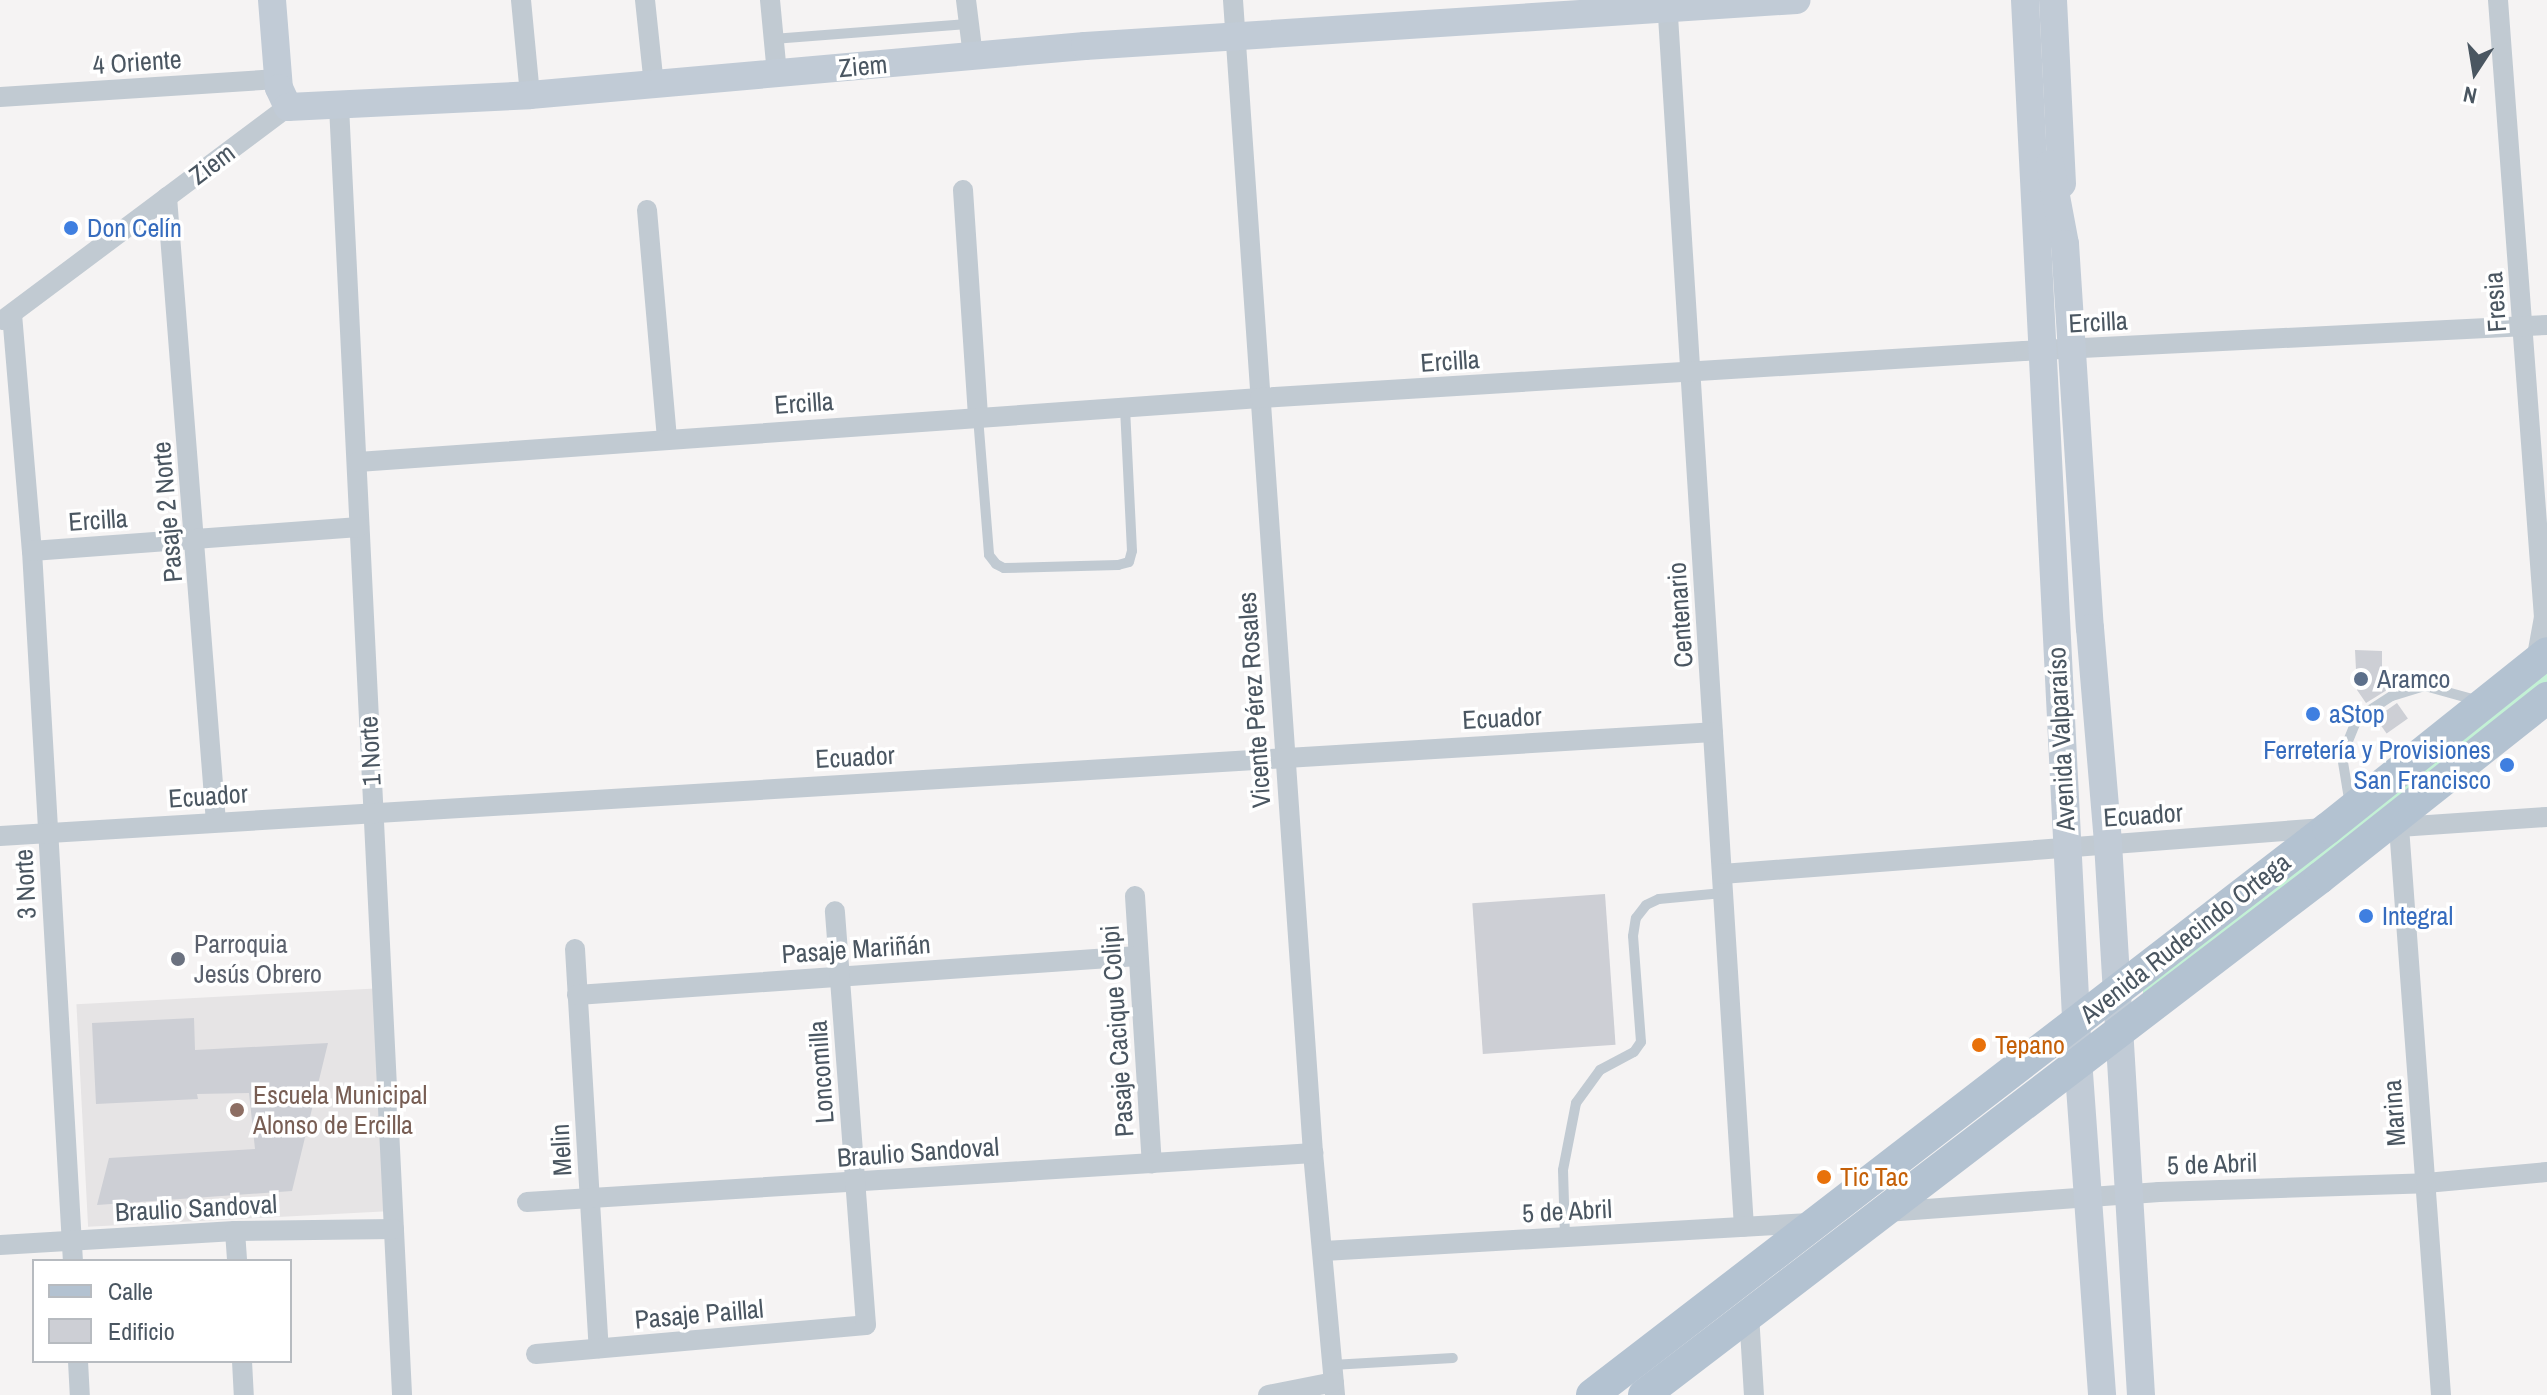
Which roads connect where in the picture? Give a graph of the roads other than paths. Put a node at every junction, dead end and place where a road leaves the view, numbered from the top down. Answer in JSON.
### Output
{"nodes":[{"id":1,"x":272,"y":0,"type":"edge"},
{"id":2,"x":521,"y":0,"type":"edge"},
{"id":3,"x":645,"y":0,"type":"edge"},
{"id":4,"x":770,"y":0,"type":"edge"},
{"id":5,"x":966,"y":0,"type":"edge"},
{"id":6,"x":1233,"y":0,"type":"edge"},
{"id":7,"x":1797,"y":0,"type":"edge"},
{"id":8,"x":2025,"y":0,"type":"edge"},
{"id":9,"x":2053,"y":0,"type":"edge"},
{"id":10,"x":2498,"y":0,"type":"edge"},
{"id":11,"x":1667,"y":4,"type":"edge"},
{"id":12,"x":967,"y":24,"type":"junction"},
{"id":13,"x":1235,"y":35,"type":"junction"},
{"id":14,"x":773,"y":39,"type":"junction"},
{"id":15,"x":973,"y":56,"type":"junction"},
{"id":16,"x":777,"y":74,"type":"junction"},
{"id":17,"x":278,"y":79,"type":"junction"},
{"id":18,"x":2031,"y":81,"type":"junction"},
{"id":19,"x":654,"y":86,"type":"junction"},
{"id":20,"x":530,"y":95,"type":"junction"},
{"id":21,"x":0,"y":97,"type":"edge"},
{"id":22,"x":339,"y":106,"type":"junction"},
{"id":23,"x":288,"y":107,"type":"junction"},
{"id":24,"x":963,"y":190,"type":"dead end"},
{"id":25,"x":167,"y":197,"type":"junction"},
{"id":26,"x":647,"y":210,"type":"dead end"},
{"id":27,"x":2065,"y":244,"type":"junction"},
{"id":28,"x":6,"y":318,"type":"edge"},
{"id":29,"x":2547,"y":325,"type":"edge"},
{"id":30,"x":2522,"y":327,"type":"junction"},
{"id":31,"x":2059,"y":350,"type":"junction"},
{"id":32,"x":1691,"y":372,"type":"junction"},
{"id":33,"x":1260,"y":398,"type":"junction"},
{"id":34,"x":1125,"y":407,"type":"junction"},
{"id":35,"x":978,"y":417,"type":"junction"},
{"id":36,"x":667,"y":439,"type":"junction"},
{"id":37,"x":358,"y":462,"type":"junction"},
{"id":38,"x":359,"y":527,"type":"junction"},
{"id":39,"x":195,"y":539,"type":"junction"},
{"id":40,"x":32,"y":551,"type":"junction"},
{"id":41,"x":2545,"y":601,"type":"edge"},
{"id":42,"x":2542,"y":657,"type":"edge"},
{"id":43,"x":2547,"y":698,"type":"edge"},
{"id":44,"x":2490,"y":699,"type":"junction"},
{"id":45,"x":1713,"y":732,"type":"junction"},
{"id":46,"x":1284,"y":757,"type":"junction"},
{"id":47,"x":373,"y":812,"type":"junction"},
{"id":48,"x":2547,"y":817,"type":"edge"},
{"id":49,"x":2338,"y":819,"type":"junction"},
{"id":50,"x":2401,"y":821,"type":"junction"},
{"id":51,"x":216,"y":822,"type":"junction"},
{"id":52,"x":48,"y":833,"type":"junction"},
{"id":53,"x":0,"y":836,"type":"edge"},
{"id":54,"x":2108,"y":843,"type":"junction"},
{"id":55,"x":2067,"y":846,"type":"junction"},
{"id":56,"x":1723,"y":883,"type":"junction"},
{"id":57,"x":1135,"y":896,"type":"dead end"},
{"id":58,"x":835,"y":911,"type":"dead end"},
{"id":59,"x":575,"y":949,"type":"dead end"},
{"id":60,"x":1138,"y":956,"type":"junction"},
{"id":61,"x":840,"y":975,"type":"junction"},
{"id":62,"x":2116,"y":991,"type":"junction"},
{"id":63,"x":577,"y":995,"type":"junction"},
{"id":64,"x":2078,"y":1022,"type":"junction"},
{"id":65,"x":2118,"y":1029,"type":"junction"},
{"id":66,"x":2078,"y":1059,"type":"junction"},
{"id":67,"x":1313,"y":1153,"type":"junction"},
{"id":68,"x":1152,"y":1163,"type":"junction"},
{"id":69,"x":2547,"y":1172,"type":"edge"},
{"id":70,"x":855,"y":1182,"type":"junction"},
{"id":71,"x":2426,"y":1183,"type":"junction"},
{"id":72,"x":2130,"y":1194,"type":"junction"},
{"id":73,"x":2088,"y":1197,"type":"junction"},
{"id":74,"x":590,"y":1198,"type":"junction"},
{"id":75,"x":527,"y":1202,"type":"dead end"},
{"id":76,"x":1878,"y":1213,"type":"junction"},
{"id":77,"x":1814,"y":1223,"type":"junction"},
{"id":78,"x":1744,"y":1227,"type":"junction"},
{"id":79,"x":394,"y":1229,"type":"junction"},
{"id":80,"x":235,"y":1231,"type":"junction"},
{"id":81,"x":1565,"y":1237,"type":"junction"},
{"id":82,"x":0,"y":1245,"type":"edge"},
{"id":83,"x":72,"y":1251,"type":"edge"},
{"id":84,"x":1324,"y":1251,"type":"junction"},
{"id":85,"x":237,"y":1259,"type":"edge"},
{"id":86,"x":1749,"y":1314,"type":"junction"},
{"id":87,"x":866,"y":1325,"type":"joint"},
{"id":88,"x":599,"y":1348,"type":"junction"},
{"id":89,"x":536,"y":1354,"type":"dead end"},
{"id":90,"x":1453,"y":1358,"type":"dead end"},
{"id":91,"x":78,"y":1363,"type":"edge"},
{"id":92,"x":242,"y":1363,"type":"edge"},
{"id":93,"x":1333,"y":1381,"type":"edge"},
{"id":94,"x":80,"y":1395,"type":"edge"},
{"id":95,"x":244,"y":1395,"type":"edge"},
{"id":96,"x":402,"y":1395,"type":"edge"},
{"id":97,"x":1268,"y":1395,"type":"edge"},
{"id":98,"x":1592,"y":1395,"type":"edge"},
{"id":99,"x":1644,"y":1395,"type":"edge"},
{"id":100,"x":1754,"y":1395,"type":"edge"},
{"id":101,"x":2102,"y":1395,"type":"edge"},
{"id":102,"x":2141,"y":1395,"type":"edge"},
{"id":103,"x":2441,"y":1395,"type":"edge"}],
"edges":[{"from":1,"to":17,"type":"street"},
{"from":2,"to":20,"type":"street"},
{"from":3,"to":19,"type":"street"},
{"from":4,"to":14,"type":"street"},
{"from":5,"to":12,"type":"street"},
{"from":6,"to":13,"type":"street","name":"Vicente Pérez Rosales"},
{"from":7,"to":11,"type":"street","name":"Ziem"},
{"from":8,"to":18,"type":"street","name":"Avenida Valparaíso"},
{"from":9,"to":27,"type":"street","name":"Avenida Valparaíso"},
{"from":10,"to":30,"type":"street","name":"Fresia"},
{"from":11,"to":13,"type":"street","name":"Ziem"},
{"from":11,"to":32,"type":"street","name":"Centenario"},
{"from":12,"to":14,"type":"lane"},
{"from":12,"to":15,"type":"street"},
{"from":13,"to":15,"type":"street","name":"Ziem"},
{"from":13,"to":33,"type":"street","name":"Vicente Pérez Rosales"},
{"from":14,"to":16,"type":"street"},
{"from":15,"to":16,"type":"street","name":"Ziem"},
{"from":16,"to":19,"type":"street","name":"Ziem"},
{"from":17,"to":21,"type":"street","name":"4 Oriente"},
{"from":17,"to":23,"type":"street"},
{"from":18,"to":27,"type":"street","name":"Avenida Valparaíso"},
{"from":18,"to":31,"type":"street","name":"Avenida Valparaíso"},
{"from":19,"to":20,"type":"street","name":"Ziem"},
{"from":20,"to":22,"type":"street","name":"Ziem"},
{"from":22,"to":23,"type":"street","name":"Ziem"},
{"from":22,"to":37,"type":"street","name":"1 Norte"},
{"from":23,"to":25,"type":"street","name":"Ziem"},
{"from":24,"to":35,"type":"street"},
{"from":25,"to":28,"type":"street","name":"Ziem"},
{"from":25,"to":39,"type":"street","name":"Pasaje 2 Norte"},
{"from":26,"to":36,"type":"street"},
{"from":27,"to":31,"type":"street","name":"Avenida Valparaíso"},
{"from":28,"to":40,"type":"street","name":"3 Norte"},
{"from":29,"to":30,"type":"street","name":"Ercilla"},
{"from":30,"to":31,"type":"street","name":"Ercilla"},
{"from":30,"to":41,"type":"street","name":"Fresia"},
{"from":31,"to":32,"type":"street","name":"Ercilla"},
{"from":31,"to":54,"type":"street","name":"Avenida Valparaíso"},
{"from":31,"to":55,"type":"street","name":"Avenida Valparaíso"},
{"from":32,"to":33,"type":"street","name":"Ercilla"},
{"from":32,"to":45,"type":"street","name":"Centenario"},
{"from":33,"to":34,"type":"street","name":"Ercilla"},
{"from":33,"to":46,"type":"street","name":"Vicente Pérez Rosales"},
{"from":34,"to":35,"type":"street","name":"Ercilla"},
{"from":34,"to":35,"type":"lane"},
{"from":35,"to":36,"type":"street","name":"Ercilla"},
{"from":36,"to":37,"type":"street","name":"Ercilla"},
{"from":37,"to":38,"type":"street","name":"1 Norte"},
{"from":38,"to":39,"type":"street","name":"Ercilla"},
{"from":38,"to":47,"type":"street","name":"1 Norte"},
{"from":39,"to":40,"type":"street","name":"Ercilla"},
{"from":39,"to":51,"type":"street","name":"Pasaje 2 Norte"},
{"from":40,"to":52,"type":"street","name":"3 Norte"},
{"from":41,"to":42,"type":"street","name":"Fresia"},
{"from":42,"to":44,"type":"main road","name":"Avenida Rudecindo Ortega"},
{"from":43,"to":50,"type":"main road","name":"Avenida Rudecindo Ortega"},
{"from":44,"to":49,"type":"main road","name":"Avenida Rudecindo Ortega"},
{"from":44,"to":49,"type":"lane"},
{"from":45,"to":46,"type":"street","name":"Ecuador"},
{"from":45,"to":56,"type":"street","name":"Centenario"},
{"from":46,"to":47,"type":"street","name":"Ecuador"},
{"from":46,"to":67,"type":"street","name":"Vicente Pérez Rosales"},
{"from":47,"to":51,"type":"street","name":"Ecuador"},
{"from":47,"to":79,"type":"street","name":"1 Norte"},
{"from":48,"to":50,"type":"street"},
{"from":49,"to":54,"type":"street","name":"Ecuador"},
{"from":49,"to":62,"type":"main road","name":"Avenida Rudecindo Ortega"},
{"from":50,"to":65,"type":"main road","name":"Avenida Rudecindo Ortega"},
{"from":50,"to":71,"type":"street","name":"Marina"},
{"from":51,"to":52,"type":"street","name":"Ecuador"},
{"from":52,"to":53,"type":"street","name":"Ecuador"},
{"from":52,"to":83,"type":"street","name":"3 Norte"},
{"from":54,"to":55,"type":"street","name":"Ecuador"},
{"from":54,"to":62,"type":"street","name":"Avenida Valparaíso"},
{"from":55,"to":56,"type":"street","name":"Ecuador"},
{"from":55,"to":64,"type":"street","name":"Avenida Valparaíso"},
{"from":56,"to":78,"type":"street","name":"Centenario"},
{"from":56,"to":81,"type":"lane"},
{"from":57,"to":60,"type":"street","name":"Pasaje Cacique Colipi"},
{"from":58,"to":61,"type":"street","name":"Loncomilla"},
{"from":59,"to":63,"type":"street","name":"Melin"},
{"from":60,"to":61,"type":"street","name":"Pasaje Mariñán"},
{"from":60,"to":68,"type":"street","name":"Pasaje Cacique Colipi"},
{"from":61,"to":63,"type":"street","name":"Pasaje Mariñán"},
{"from":61,"to":70,"type":"street","name":"Loncomilla"},
{"from":62,"to":64,"type":"main road","name":"Avenida Rudecindo Ortega"},
{"from":62,"to":65,"type":"street","name":"Avenida Valparaíso"},
{"from":63,"to":74,"type":"street","name":"Melin"},
{"from":64,"to":66,"type":"street","name":"Avenida Valparaíso"},
{"from":64,"to":77,"type":"main road","name":"Avenida Rudecindo Ortega"},
{"from":65,"to":66,"type":"main road","name":"Avenida Rudecindo Ortega"},
{"from":65,"to":72,"type":"street","name":"Avenida Valparaíso"},
{"from":66,"to":73,"type":"street","name":"Avenida Valparaíso"},
{"from":66,"to":76,"type":"main road","name":"Avenida Rudecindo Ortega"},
{"from":67,"to":68,"type":"street","name":"Braulio Sandoval"},
{"from":67,"to":84,"type":"street","name":"Vicente Pérez Rosales"},
{"from":68,"to":70,"type":"street","name":"Braulio Sandoval"},
{"from":69,"to":71,"type":"street","name":"5 de Abril"},
{"from":70,"to":74,"type":"street","name":"Braulio Sandoval"},
{"from":70,"to":87,"type":"street","name":"Loncomilla"},
{"from":71,"to":72,"type":"street","name":"5 de Abril"},
{"from":71,"to":103,"type":"street","name":"Marina"},
{"from":72,"to":73,"type":"street","name":"5 de Abril"},
{"from":72,"to":102,"type":"street","name":"Avenida Valparaíso"},
{"from":73,"to":76,"type":"street","name":"5 de Abril"},
{"from":73,"to":101,"type":"street","name":"Avenida Valparaíso"},
{"from":74,"to":75,"type":"street","name":"Braulio Sandoval"},
{"from":74,"to":88,"type":"street","name":"Melin"},
{"from":76,"to":86,"type":"main road","name":"Avenida Rudecindo Ortega"},
{"from":77,"to":78,"type":"street","name":"5 de Abril"},
{"from":77,"to":98,"type":"main road","name":"Avenida Rudecindo Ortega"},
{"from":78,"to":81,"type":"street","name":"5 de Abril"},
{"from":79,"to":80,"type":"street","name":"Braulio Sandoval"},
{"from":79,"to":96,"type":"street","name":"1 Norte"},
{"from":80,"to":83,"type":"street","name":"Braulio Sandoval"},
{"from":80,"to":85,"type":"street"},
{"from":81,"to":84,"type":"street","name":"5 de Abril"},
{"from":82,"to":83,"type":"street","name":"Braulio Sandoval"},
{"from":84,"to":93,"type":"street","name":"Vicente Pérez Rosales"},
{"from":86,"to":99,"type":"main road","name":"Avenida Rudecindo Ortega"},
{"from":86,"to":100,"type":"street"},
{"from":87,"to":88,"type":"street","name":"Pasaje Paillal"},
{"from":88,"to":89,"type":"street","name":"Pasaje Paillal"},
{"from":90,"to":93,"type":"lane"},
{"from":91,"to":94,"type":"street"},
{"from":92,"to":95,"type":"street"},
{"from":93,"to":97,"type":"street"}]}
